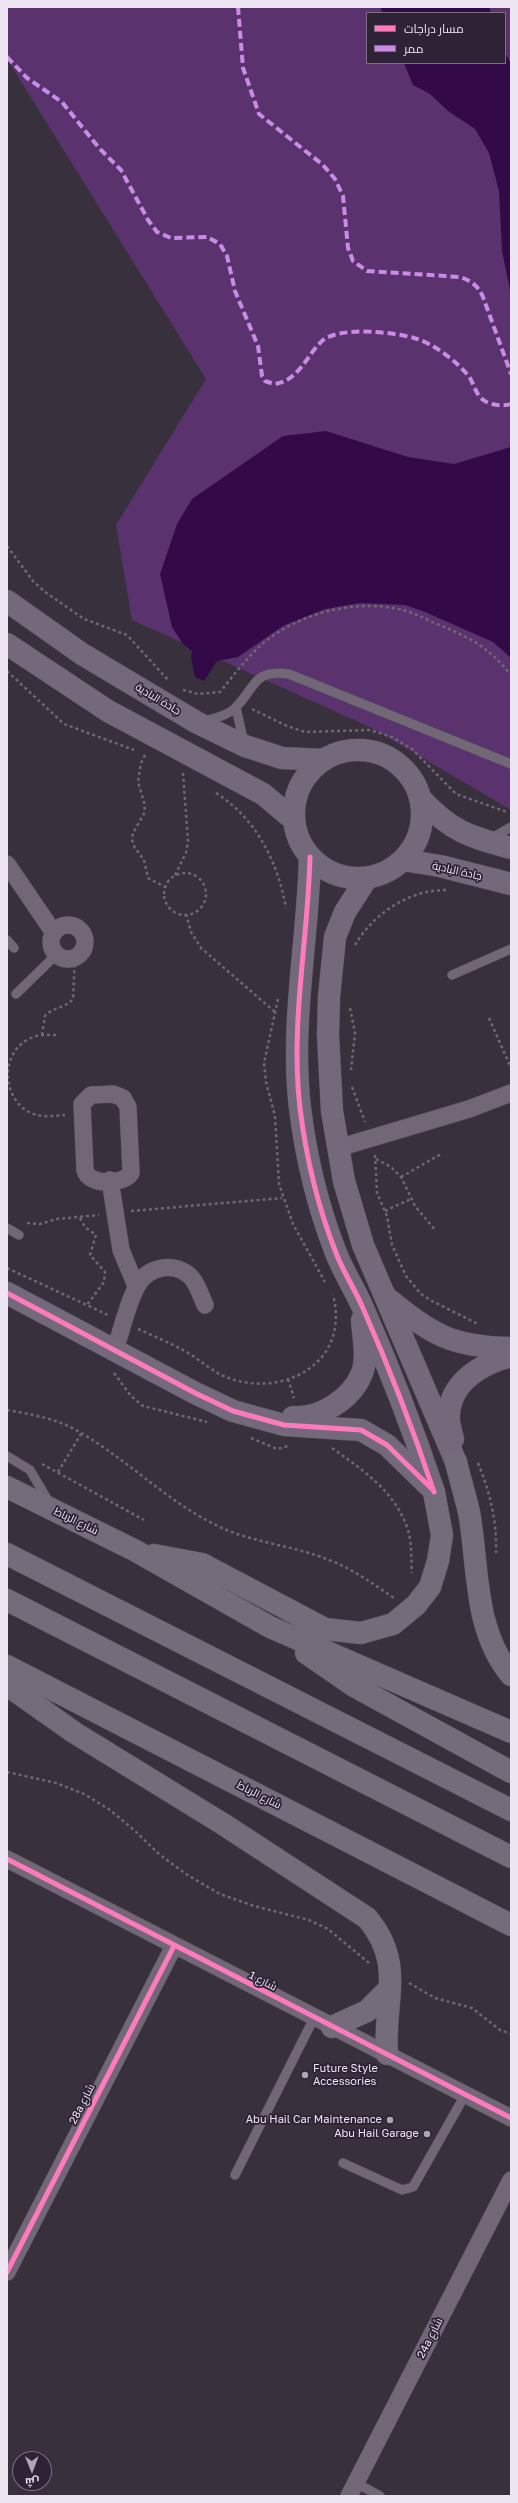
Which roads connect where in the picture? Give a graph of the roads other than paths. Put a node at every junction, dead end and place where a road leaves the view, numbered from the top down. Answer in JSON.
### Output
{"nodes":[{"id":1,"x":7,"y":601,"type":"edge"},
{"id":2,"x":7,"y":644,"type":"edge"},
{"id":3,"x":236,"y":708,"type":"junction"},
{"id":4,"x":196,"y":722,"type":"junction"},
{"id":5,"x":244,"y":746,"type":"junction"},
{"id":6,"x":324,"y":760,"type":"junction"},
{"id":7,"x":511,"y":764,"type":"edge"},
{"id":8,"x":421,"y":799,"type":"junction"},
{"id":9,"x":294,"y":820,"type":"junction"},
{"id":10,"x":511,"y":827,"type":"edge"},
{"id":11,"x":485,"y":841,"type":"junction"},
{"id":12,"x":511,"y":848,"type":"edge"},
{"id":13,"x":310,"y":857,"type":"junction"},
{"id":14,"x":403,"y":860,"type":"junction"},
{"id":15,"x":9,"y":871,"type":"edge"},
{"id":16,"x":367,"y":878,"type":"junction"},
{"id":17,"x":511,"y":884,"type":"edge"},
{"id":18,"x":54,"y":933,"type":"junction"},
{"id":19,"x":7,"y":940,"type":"edge"},
{"id":20,"x":14,"y":948,"type":"dead end"},
{"id":21,"x":511,"y":949,"type":"edge"},
{"id":22,"x":58,"y":954,"type":"junction"},
{"id":23,"x":452,"y":974,"type":"dead end"},
{"id":24,"x":16,"y":994,"type":"dead end"},
{"id":25,"x":511,"y":1093,"type":"edge"},
{"id":26,"x":338,"y":1148,"type":"junction"},
{"id":27,"x":110,"y":1180,"type":"junction"},
{"id":28,"x":8,"y":1228,"type":"edge"},
{"id":29,"x":20,"y":1235,"type":"dead end"},
{"id":30,"x":136,"y":1286,"type":"junction"},
{"id":31,"x":7,"y":1293,"type":"edge"},
{"id":32,"x":385,"y":1296,"type":"junction"},
{"id":33,"x":205,"y":1305,"type":"dead end"},
{"id":34,"x":362,"y":1305,"type":"junction"},
{"id":35,"x":511,"y":1348,"type":"edge"},
{"id":36,"x":115,"y":1350,"type":"junction"},
{"id":37,"x":511,"y":1356,"type":"edge"},
{"id":38,"x":266,"y":1422,"type":"junction"},
{"id":39,"x":7,"y":1456,"type":"edge"},
{"id":40,"x":456,"y":1462,"type":"junction"},
{"id":41,"x":7,"y":1487,"type":"edge"},
{"id":42,"x":434,"y":1492,"type":"junction"},
{"id":43,"x":54,"y":1510,"type":"junction"},
{"id":44,"x":136,"y":1551,"type":"junction"},
{"id":45,"x":7,"y":1554,"type":"edge"},
{"id":46,"x":7,"y":1600,"type":"edge"},
{"id":47,"x":270,"y":1627,"type":"junction"},
{"id":48,"x":7,"y":1666,"type":"edge"},
{"id":49,"x":511,"y":1675,"type":"edge"},
{"id":50,"x":7,"y":1685,"type":"edge"},
{"id":51,"x":511,"y":1732,"type":"edge"},
{"id":52,"x":511,"y":1772,"type":"edge"},
{"id":53,"x":511,"y":1810,"type":"edge"},
{"id":54,"x":511,"y":1857,"type":"edge"},
{"id":55,"x":7,"y":1859,"type":"edge"},
{"id":56,"x":490,"y":1914,"type":"junction"},
{"id":57,"x":511,"y":1922,"type":"edge"},
{"id":58,"x":511,"y":1925,"type":"edge"},
{"id":59,"x":174,"y":1946,"type":"junction"},
{"id":60,"x":391,"y":1981,"type":"junction"},
{"id":61,"x":323,"y":2023,"type":"junction"},
{"id":62,"x":387,"y":2054,"type":"junction"},
{"id":63,"x":465,"y":2095,"type":"junction"},
{"id":64,"x":511,"y":2118,"type":"edge"},
{"id":65,"x":343,"y":2163,"type":"dead end"},
{"id":66,"x":236,"y":2175,"type":"dead end"},
{"id":67,"x":511,"y":2180,"type":"edge"},
{"id":68,"x":7,"y":2272,"type":"edge"},
{"id":69,"x":352,"y":2490,"type":"edge"},
{"id":70,"x":380,"y":2496,"type":"edge"}],
"edges":[{"from":1,"to":4,"type":"street","name":"جادة البادية"},
{"from":2,"to":9,"type":"street"},
{"from":3,"to":4,"type":"lane"},
{"from":3,"to":5,"type":"lane"},
{"from":3,"to":7,"type":"lane"},
{"from":4,"to":5,"type":"street","name":"جادة البادية"},
{"from":5,"to":6,"type":"street","name":"جادة البادية"},
{"from":6,"to":8,"type":"street"},
{"from":6,"to":9,"type":"street"},
{"from":8,"to":11,"type":"street"},
{"from":8,"to":14,"type":"street"},
{"from":9,"to":13,"type":"street"},
{"from":10,"to":11,"type":"lane"},
{"from":11,"to":12,"type":"street"},
{"from":13,"to":16,"type":"street"},
{"from":13,"to":34,"type":"street"},
{"from":14,"to":16,"type":"street"},
{"from":14,"to":17,"type":"street","name":"جادة البادية"},
{"from":15,"to":18,"type":"street"},
{"from":16,"to":26,"type":"street"},
{"from":18,"to":22,"type":"street"},
{"from":18,"to":22,"type":"street"},
{"from":19,"to":20,"type":"lane"},
{"from":21,"to":23,"type":"lane"},
{"from":22,"to":24,"type":"lane"},
{"from":25,"to":26,"type":"street"},
{"from":26,"to":32,"type":"street"},
{"from":27,"to":27,"type":"street"},
{"from":27,"to":30,"type":"street"},
{"from":28,"to":29,"type":"lane"},
{"from":30,"to":33,"type":"street"},
{"from":30,"to":36,"type":"street"},
{"from":31,"to":36,"type":"street"},
{"from":32,"to":35,"type":"street"},
{"from":32,"to":40,"type":"street"},
{"from":34,"to":38,"type":"street"},
{"from":34,"to":42,"type":"street"},
{"from":36,"to":38,"type":"street"},
{"from":37,"to":40,"type":"street"},
{"from":38,"to":42,"type":"street"},
{"from":39,"to":43,"type":"lane"},
{"from":40,"to":49,"type":"highway"},
{"from":41,"to":43,"type":"highway","name":"شارع الرباط"},
{"from":42,"to":44,"type":"highway"},
{"from":43,"to":44,"type":"highway","name":"شارع الرباط"},
{"from":44,"to":47,"type":"highway","name":"شارع الرباط"},
{"from":45,"to":53,"type":"highway"},
{"from":46,"to":54,"type":"highway"},
{"from":47,"to":51,"type":"highway","name":"شارع الرباط"},
{"from":47,"to":52,"type":"highway"},
{"from":48,"to":56,"type":"highway","name":"شارع الرباط"},
{"from":50,"to":60,"type":"highway"},
{"from":55,"to":59,"type":"street","name":"شارع 1"},
{"from":56,"to":57,"type":"highway"},
{"from":56,"to":58,"type":"highway","name":"شارع الرباط"},
{"from":59,"to":61,"type":"street","name":"شارع 1"},
{"from":59,"to":68,"type":"street","name":"28a شارع"},
{"from":60,"to":61,"type":"highway"},
{"from":60,"to":62,"type":"highway"},
{"from":61,"to":62,"type":"street","name":"شارع 1"},
{"from":61,"to":66,"type":"lane"},
{"from":62,"to":63,"type":"street","name":"شارع 1"},
{"from":63,"to":64,"type":"street","name":"شارع 1"},
{"from":63,"to":65,"type":"lane"},
{"from":67,"to":69,"type":"street","name":"24a شارع"},
{"from":69,"to":70,"type":"lane"}]}
